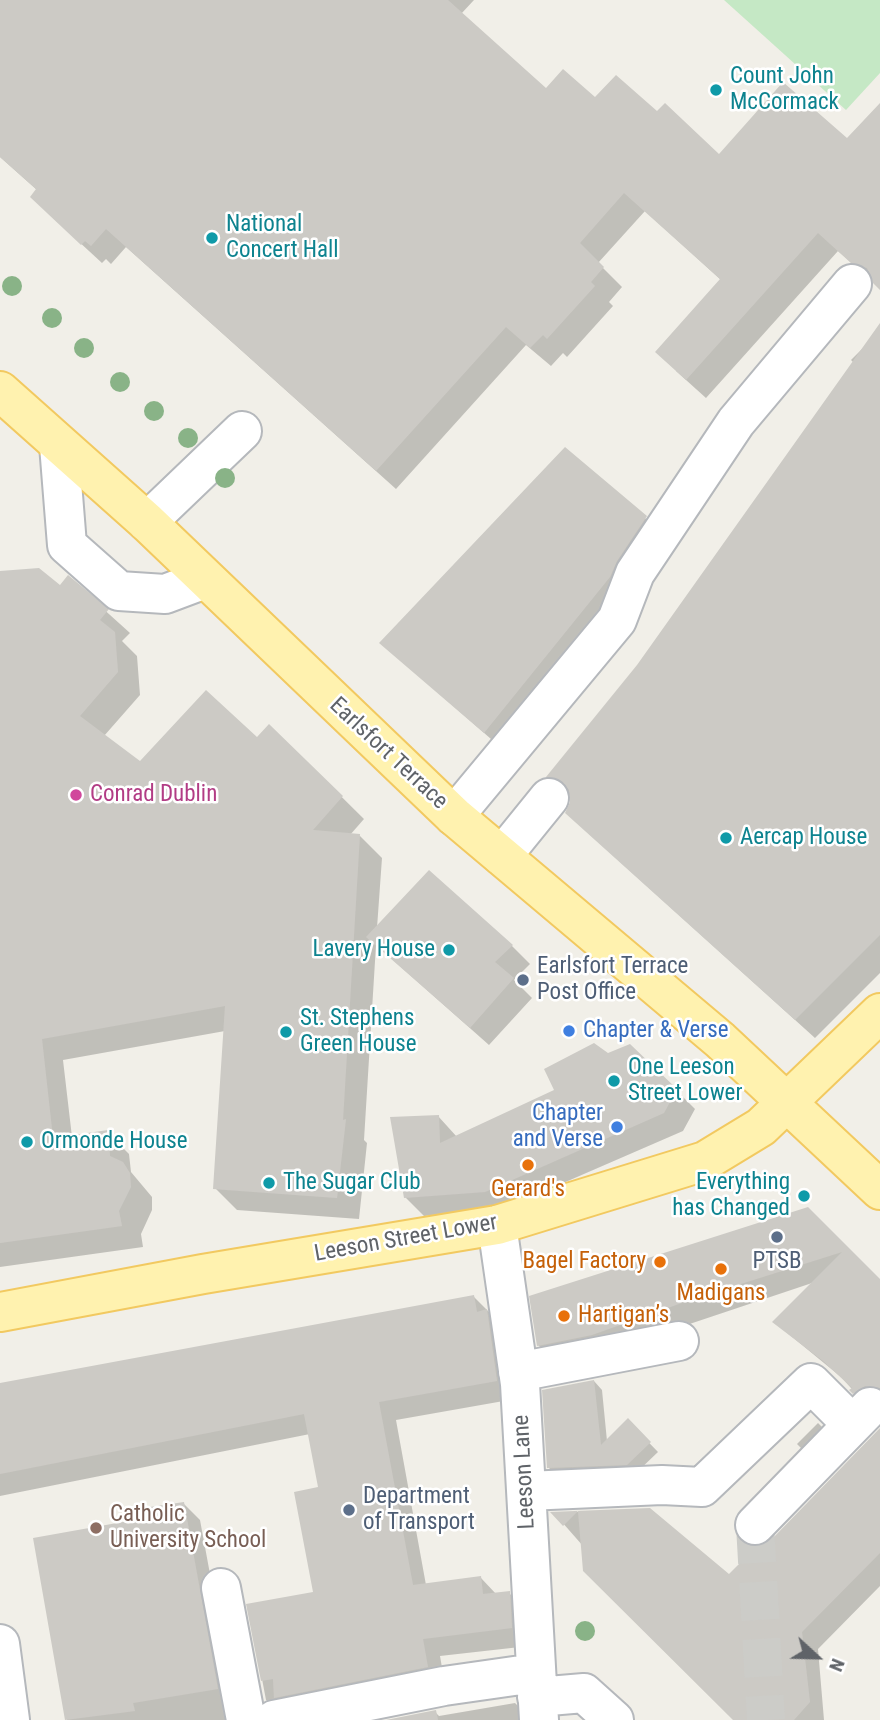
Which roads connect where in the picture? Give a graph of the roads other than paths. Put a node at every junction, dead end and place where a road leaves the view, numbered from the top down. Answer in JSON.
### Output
{"nodes":[{"id":1,"x":852,"y":284,"type":"dead end"},
{"id":2,"x":0,"y":391,"type":"edge"},
{"id":3,"x":242,"y":431,"type":"dead end"},
{"id":4,"x":59,"y":445,"type":"junction"},
{"id":5,"x":147,"y":522,"type":"junction"},
{"id":6,"x":205,"y":579,"type":"junction"},
{"id":7,"x":549,"y":798,"type":"dead end"},
{"id":8,"x":454,"y":816,"type":"junction"},
{"id":9,"x":502,"y":856,"type":"junction"},
{"id":10,"x":880,"y":1013,"type":"edge"},
{"id":11,"x":789,"y":1102,"type":"junction"},
{"id":12,"x":880,"y":1191,"type":"edge"},
{"id":13,"x":497,"y":1224,"type":"junction"},
{"id":14,"x":0,"y":1312,"type":"edge"},
{"id":15,"x":679,"y":1341,"type":"dead end"},
{"id":16,"x":518,"y":1372,"type":"junction"},
{"id":17,"x":527,"y":1491,"type":"junction"},
{"id":18,"x":755,"y":1525,"type":"dead end"},
{"id":19,"x":221,"y":1588,"type":"dead end"},
{"id":20,"x":0,"y":1644,"type":"edge"},
{"id":21,"x":537,"y":1697,"type":"edge"},
{"id":22,"x":10,"y":1720,"type":"edge"},
{"id":23,"x":246,"y":1720,"type":"edge"},
{"id":24,"x":274,"y":1720,"type":"edge"},
{"id":25,"x":614,"y":1720,"type":"edge"}],
"edges":[{"from":1,"to":8,"type":"lane"},
{"from":2,"to":4,"type":"main road","name":"Earlsfort Terrace"},
{"from":3,"to":5,"type":"lane"},
{"from":4,"to":5,"type":"main road","name":"Earlsfort Terrace"},
{"from":4,"to":6,"type":"lane"},
{"from":5,"to":6,"type":"main road","name":"Earlsfort Terrace"},
{"from":6,"to":8,"type":"main road","name":"Earlsfort Terrace"},
{"from":7,"to":9,"type":"lane"},
{"from":8,"to":9,"type":"main road","name":"Earlsfort Terrace"},
{"from":9,"to":11,"type":"main road","name":"Earlsfort Terrace"},
{"from":10,"to":11,"type":"main road","name":"Leeson Street Lower"},
{"from":11,"to":12,"type":"main road","name":"Earlsfort Terrace"},
{"from":11,"to":13,"type":"main road","name":"Leeson Street Lower"},
{"from":13,"to":14,"type":"main road","name":"Leeson Street Lower"},
{"from":13,"to":16,"type":"lane","name":"Leeson Lane"},
{"from":15,"to":16,"type":"lane"},
{"from":16,"to":17,"type":"lane","name":"Leeson Lane"},
{"from":17,"to":18,"type":"lane"},
{"from":17,"to":21,"type":"lane","name":"Leeson Lane"},
{"from":19,"to":23,"type":"lane"},
{"from":20,"to":22,"type":"lane"},
{"from":21,"to":24,"type":"lane"},
{"from":21,"to":25,"type":"lane"}]}
